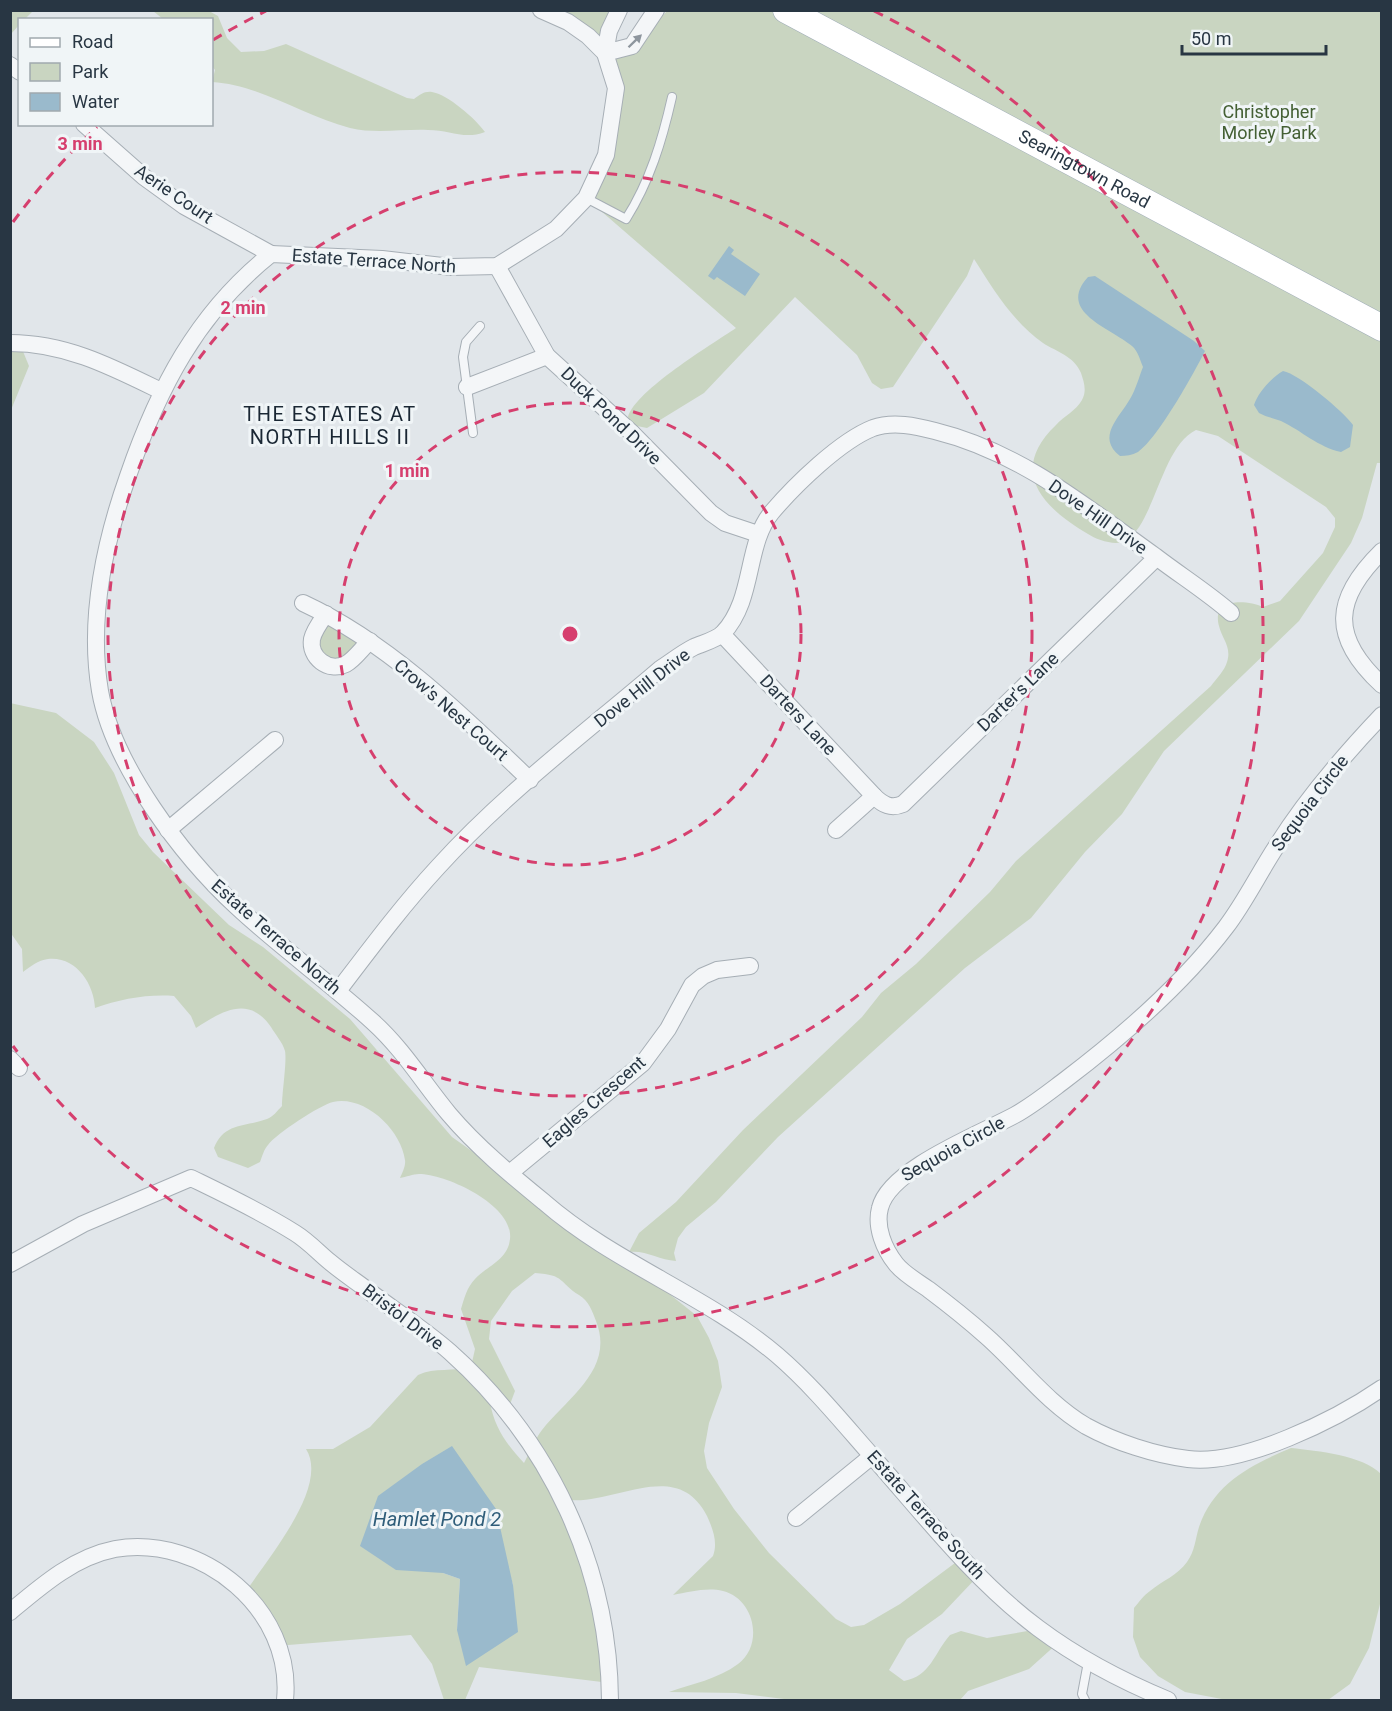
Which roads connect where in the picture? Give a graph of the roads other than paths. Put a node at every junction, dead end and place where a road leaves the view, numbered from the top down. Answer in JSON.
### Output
{"nodes":[{"id":1,"x":541,"y":10,"type":"edge"},
{"id":2,"x":619,"y":10,"type":"edge"},
{"id":3,"x":656,"y":10,"type":"edge"},
{"id":4,"x":786,"y":10,"type":"edge"},
{"id":5,"x":604,"y":53,"type":"junction"},
{"id":6,"x":672,"y":97,"type":"dead end"},
{"id":7,"x":86,"y":126,"type":"edge"},
{"id":8,"x":586,"y":198,"type":"junction"},
{"id":9,"x":271,"y":254,"type":"junction"},
{"id":10,"x":497,"y":266,"type":"junction"},
{"id":11,"x":480,"y":326,"type":"dead end"},
{"id":12,"x":1382,"y":328,"type":"edge"},
{"id":13,"x":10,"y":343,"type":"edge"},
{"id":14,"x":547,"y":356,"type":"junction"},
{"id":15,"x":467,"y":387,"type":"junction"},
{"id":16,"x":161,"y":391,"type":"junction"},
{"id":17,"x":473,"y":433,"type":"dead end"},
{"id":18,"x":758,"y":534,"type":"junction"},
{"id":19,"x":1382,"y":551,"type":"edge"},
{"id":20,"x":1156,"y":558,"type":"junction"},
{"id":21,"x":303,"y":603,"type":"dead end"},
{"id":22,"x":1231,"y":613,"type":"dead end"},
{"id":23,"x":326,"y":614,"type":"junction"},
{"id":24,"x":722,"y":634,"type":"junction"},
{"id":25,"x":370,"y":641,"type":"junction"},
{"id":26,"x":1382,"y":685,"type":"edge"},
{"id":27,"x":1382,"y":715,"type":"edge"},
{"id":28,"x":275,"y":740,"type":"dead end"},
{"id":29,"x":530,"y":780,"type":"junction"},
{"id":30,"x":874,"y":796,"type":"junction"},
{"id":31,"x":168,"y":830,"type":"junction"},
{"id":32,"x":836,"y":830,"type":"dead end"},
{"id":33,"x":750,"y":966,"type":"dead end"},
{"id":34,"x":338,"y":992,"type":"junction"},
{"id":35,"x":511,"y":1172,"type":"junction"},
{"id":36,"x":10,"y":1264,"type":"edge"},
{"id":37,"x":704,"y":1305,"type":"joint"},
{"id":38,"x":1382,"y":1388,"type":"edge"},
{"id":39,"x":873,"y":1456,"type":"junction"},
{"id":40,"x":796,"y":1518,"type":"dead end"},
{"id":41,"x":10,"y":1612,"type":"edge"},
{"id":42,"x":1088,"y":1662,"type":"junction"},
{"id":43,"x":285,"y":1701,"type":"edge"},
{"id":44,"x":610,"y":1701,"type":"edge"},
{"id":45,"x":1085,"y":1701,"type":"edge"},
{"id":46,"x":1168,"y":1701,"type":"edge"}],
"edges":[{"from":1,"to":5,"type":"street"},
{"from":2,"to":5,"type":"street"},
{"from":5,"to":3,"type":"street","one_way":true},
{"from":4,"to":12,"type":"main road","name":"Searingtown Road"},
{"from":5,"to":8,"type":"street"},
{"from":6,"to":8,"type":"lane"},
{"from":7,"to":9,"type":"street","name":"Aerie Court"},
{"from":8,"to":10,"type":"street"},
{"from":9,"to":10,"type":"street","name":"Estate Terrace North"},
{"from":9,"to":16,"type":"street","name":"Estate Terrace North"},
{"from":10,"to":14,"type":"street","name":"Duck Pond Drive"},
{"from":11,"to":15,"type":"lane"},
{"from":13,"to":16,"type":"street"},
{"from":14,"to":15,"type":"street"},
{"from":14,"to":18,"type":"street","name":"Duck Pond Drive"},
{"from":15,"to":17,"type":"lane"},
{"from":16,"to":31,"type":"street","name":"Estate Terrace North"},
{"from":18,"to":20,"type":"street","name":"Dove Hill Drive"},
{"from":18,"to":24,"type":"street","name":"Dove Hill Drive"},
{"from":19,"to":26,"type":"street"},
{"from":20,"to":22,"type":"street","name":"Dove Hill Drive"},
{"from":20,"to":30,"type":"street","name":"Darter's Lane"},
{"from":21,"to":23,"type":"street","name":"Crow's Nest Court"},
{"from":23,"to":25,"type":"street","name":"Crow's Nest Court"},
{"from":23,"to":25,"type":"street"},
{"from":24,"to":29,"type":"street","name":"Dove Hill Drive"},
{"from":24,"to":30,"type":"street","name":"Darters Lane"},
{"from":25,"to":29,"type":"street","name":"Crow's Nest Court"},
{"from":27,"to":38,"type":"street","name":"Sequoia Circle"},
{"from":28,"to":31,"type":"street"},
{"from":29,"to":34,"type":"street","name":"Dove Hill Drive"},
{"from":30,"to":32,"type":"street"},
{"from":31,"to":34,"type":"street","name":"Estate Terrace North"},
{"from":33,"to":35,"type":"street","name":"Eagles Crescent"},
{"from":34,"to":35,"type":"street","name":"Estate Terrace North"},
{"from":35,"to":37,"type":"street","name":"Estate Terrace North"},
{"from":36,"to":44,"type":"street","name":"Bristol Drive"},
{"from":37,"to":39,"type":"street","name":"Estate Terrace South"},
{"from":39,"to":40,"type":"street"},
{"from":39,"to":42,"type":"street","name":"Estate Terrace South"},
{"from":41,"to":43,"type":"street"},
{"from":42,"to":45,"type":"lane"},
{"from":42,"to":46,"type":"street","name":"Estate Terrace South"}]}
